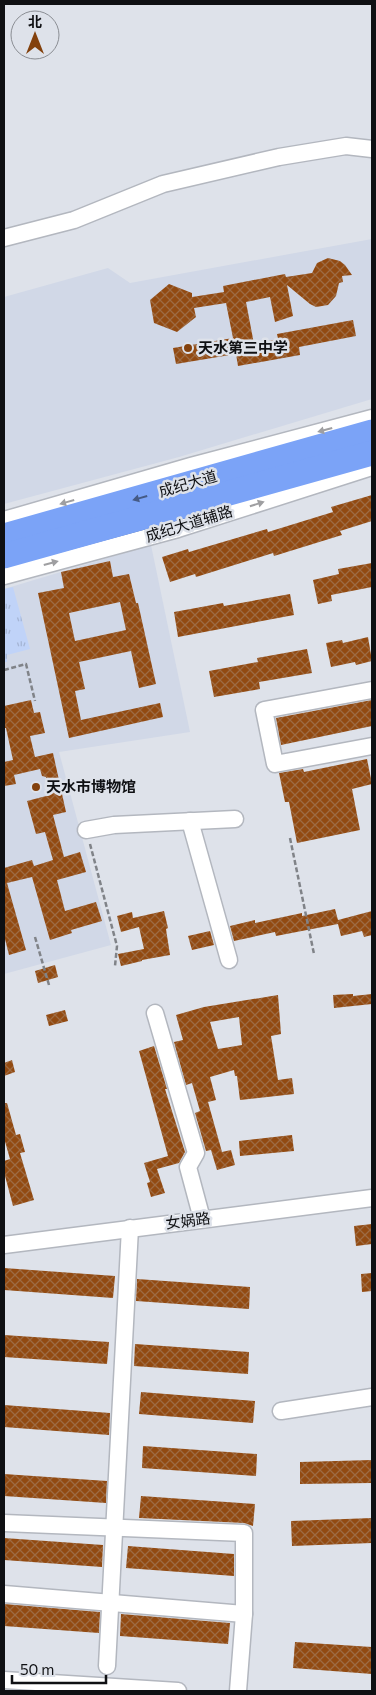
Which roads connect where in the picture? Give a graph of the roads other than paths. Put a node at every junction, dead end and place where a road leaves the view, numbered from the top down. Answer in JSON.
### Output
{"nodes":[{"id":1,"x":372,"y":149,"type":"edge"},
{"id":2,"x":4,"y":238,"type":"edge"},
{"id":3,"x":372,"y":418,"type":"edge"},
{"id":4,"x":372,"y":432,"type":"edge"},
{"id":5,"x":372,"y":453,"type":"edge"},
{"id":6,"x":372,"y":467,"type":"edge"},
{"id":7,"x":4,"y":520,"type":"edge"},
{"id":8,"x":4,"y":536,"type":"edge"},
{"id":9,"x":4,"y":556,"type":"edge"},
{"id":10,"x":4,"y":576,"type":"edge"},
{"id":11,"x":372,"y":690,"type":"edge"},
{"id":12,"x":372,"y":746,"type":"edge"},
{"id":13,"x":235,"y":819,"type":"dead end"},
{"id":14,"x":190,"y":821,"type":"junction"},
{"id":15,"x":86,"y":830,"type":"road end"},
{"id":16,"x":229,"y":960,"type":"dead end"},
{"id":17,"x":155,"y":1013,"type":"dead end"},
{"id":18,"x":372,"y":1198,"type":"edge"},
{"id":19,"x":202,"y":1219,"type":"junction"},
{"id":20,"x":130,"y":1228,"type":"junction"},
{"id":21,"x":4,"y":1245,"type":"edge"},
{"id":22,"x":372,"y":1397,"type":"edge"},
{"id":23,"x":281,"y":1411,"type":"dead end"},
{"id":24,"x":4,"y":1523,"type":"edge"},
{"id":25,"x":116,"y":1528,"type":"junction"},
{"id":26,"x":4,"y":1594,"type":"edge"},
{"id":27,"x":111,"y":1603,"type":"junction"},
{"id":28,"x":244,"y":1614,"type":"junction"},
{"id":29,"x":107,"y":1666,"type":"dead end"},
{"id":30,"x":4,"y":1680,"type":"edge"},
{"id":31,"x":50,"y":1687,"type":"edge"},
{"id":32,"x":178,"y":1691,"type":"edge"},
{"id":33,"x":238,"y":1691,"type":"edge"}],
"edges":[{"from":1,"to":2,"type":"street"},
{"from":3,"to":7,"type":"street","one_way":true},
{"from":4,"to":8,"type":"highway","name":"成纪大道","one_way":true},
{"from":5,"to":9,"type":"highway","name":"成纪大道"},
{"from":10,"to":6,"type":"street","name":"成纪大道辅路","one_way":true},
{"from":11,"to":12,"type":"street"},
{"from":13,"to":14,"type":"street"},
{"from":14,"to":15,"type":"street"},
{"from":14,"to":16,"type":"street"},
{"from":17,"to":19,"type":"street"},
{"from":18,"to":19,"type":"street","name":"女娲路"},
{"from":19,"to":20,"type":"street","name":"女娲路"},
{"from":20,"to":21,"type":"street","name":"女娲路"},
{"from":20,"to":25,"type":"street"},
{"from":22,"to":23,"type":"street"},
{"from":24,"to":25,"type":"street"},
{"from":25,"to":27,"type":"street"},
{"from":25,"to":28,"type":"street"},
{"from":26,"to":27,"type":"street"},
{"from":27,"to":28,"type":"street"},
{"from":27,"to":29,"type":"street"},
{"from":28,"to":33,"type":"street"},
{"from":30,"to":31,"type":"street"},
{"from":31,"to":32,"type":"street"}]}
